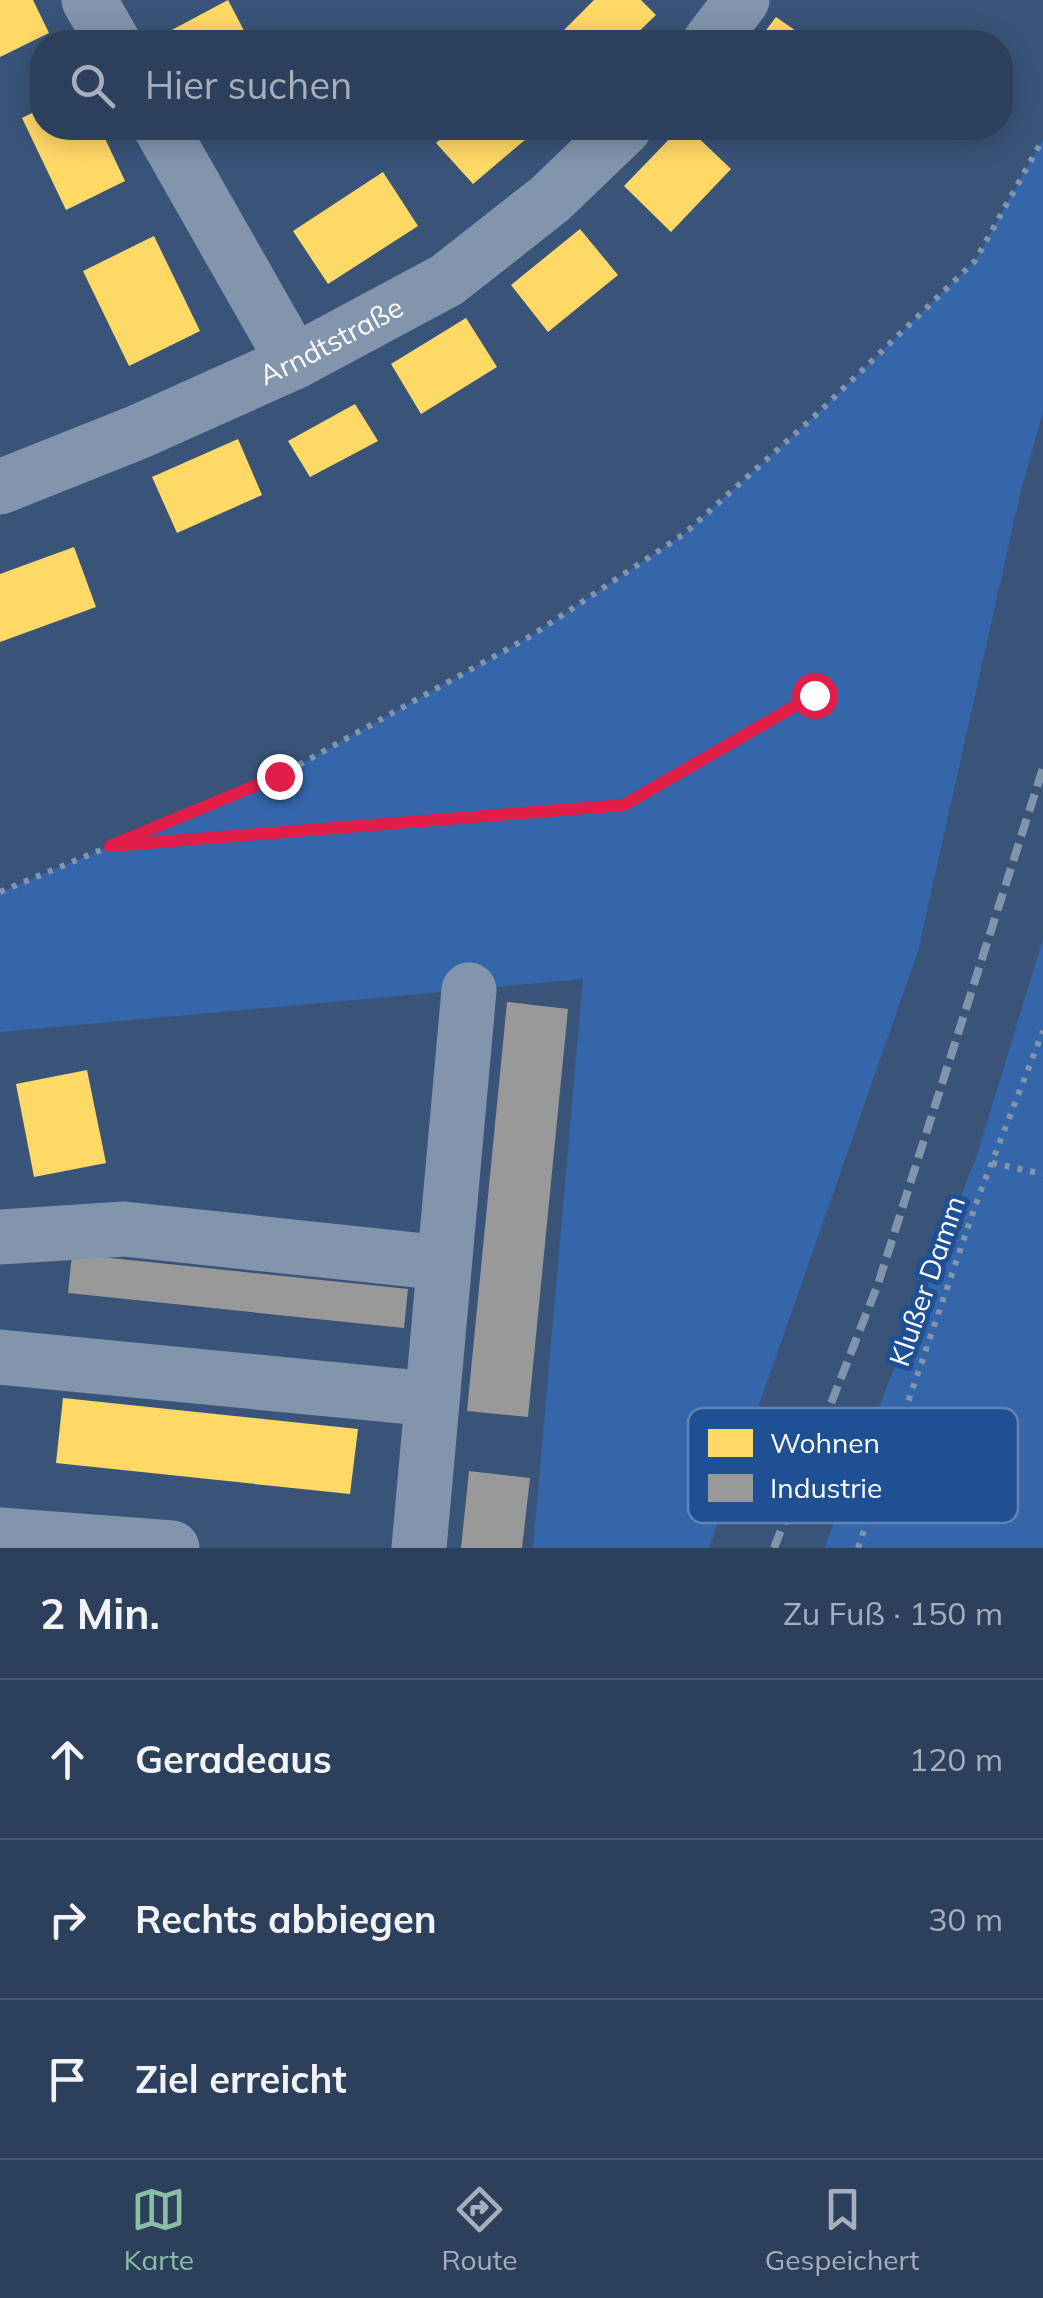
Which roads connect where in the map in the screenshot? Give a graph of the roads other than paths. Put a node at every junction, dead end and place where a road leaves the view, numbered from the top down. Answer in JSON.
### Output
{"nodes":[{"id":1,"x":89,"y":0,"type":"edge"},
{"id":2,"x":742,"y":0,"type":"edge"},
{"id":3,"x":106,"y":30,"type":"edge"},
{"id":4,"x":719,"y":30,"type":"edge"},
{"id":5,"x":168,"y":140,"type":"edge"},
{"id":6,"x":611,"y":140,"type":"edge"},
{"id":7,"x":294,"y":362,"type":"junction"},
{"id":8,"x":0,"y":487,"type":"edge"},
{"id":9,"x":470,"y":990,"type":"dead end"},
{"id":10,"x":0,"y":1237,"type":"edge"},
{"id":11,"x":444,"y":1263,"type":"junction"},
{"id":12,"x":0,"y":1358,"type":"edge"},
{"id":13,"x":432,"y":1399,"type":"junction"},
{"id":14,"x":0,"y":1534,"type":"edge"},
{"id":15,"x":172,"y":1548,"type":"edge"},
{"id":16,"x":419,"y":1548,"type":"edge"}],
"edges":[{"from":1,"to":3,"type":"street"},
{"from":2,"to":4,"type":"street"},
{"from":5,"to":7,"type":"street"},
{"from":6,"to":7,"type":"street","name":"Arndtstraße"},
{"from":7,"to":8,"type":"street","name":"Arndtstraße"},
{"from":9,"to":11,"type":"street"},
{"from":10,"to":11,"type":"street"},
{"from":11,"to":13,"type":"street"},
{"from":12,"to":13,"type":"street"},
{"from":13,"to":16,"type":"street"},
{"from":14,"to":15,"type":"street"}]}
